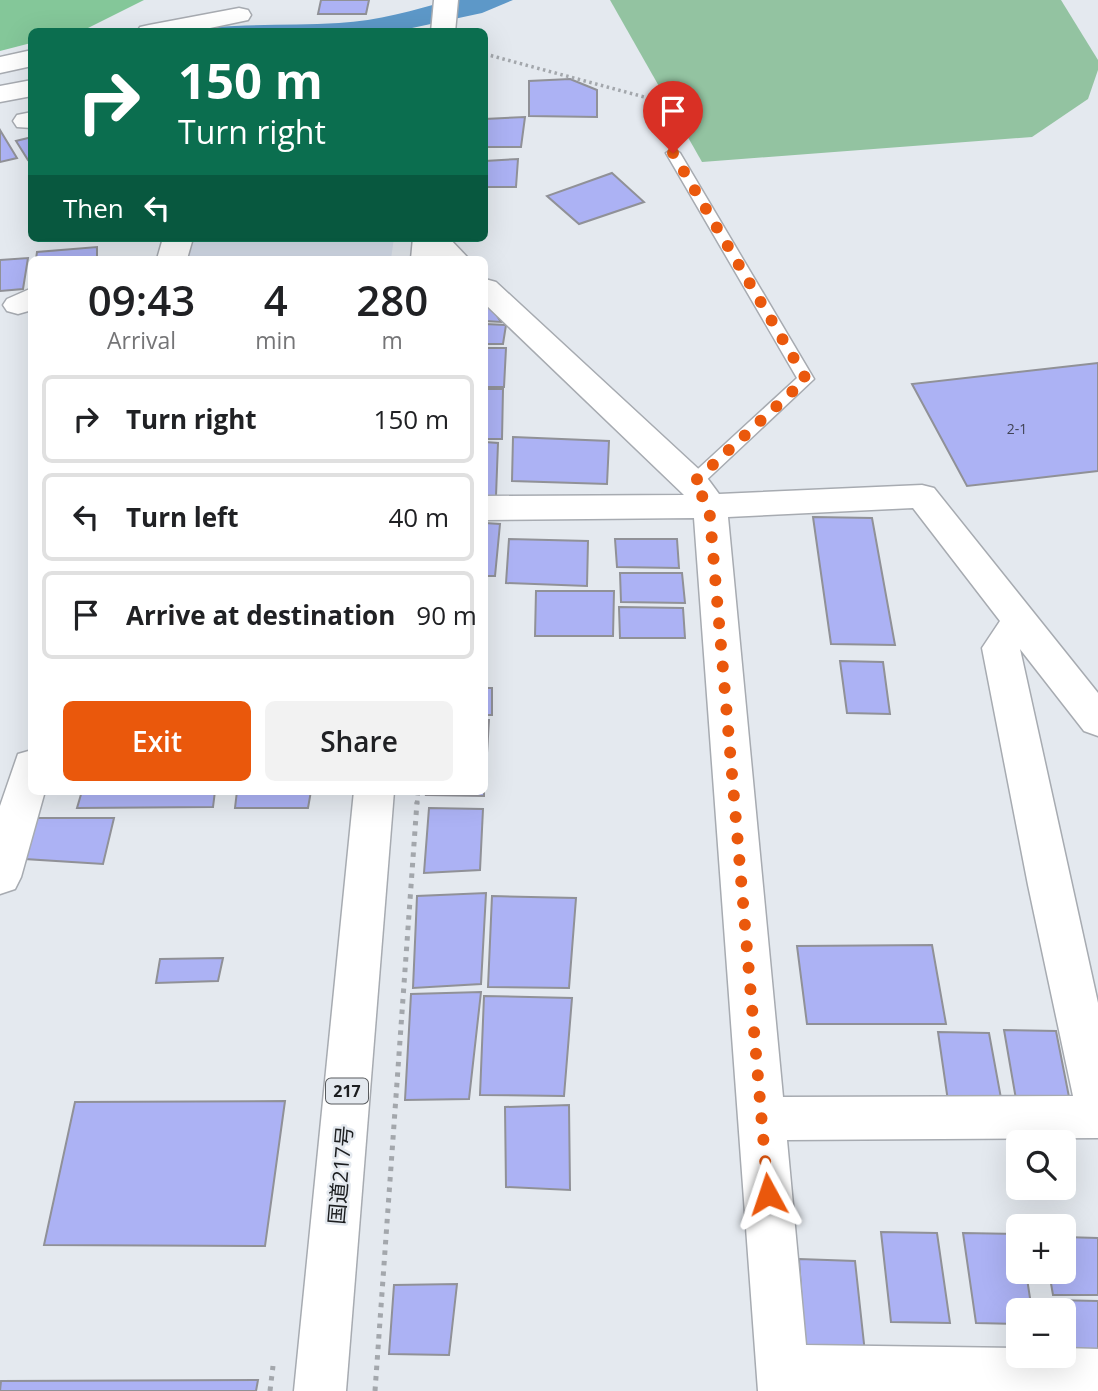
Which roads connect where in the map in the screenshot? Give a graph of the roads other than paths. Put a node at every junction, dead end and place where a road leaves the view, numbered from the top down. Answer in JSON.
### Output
{"nodes":[{"id":1,"x":446,"y":0,"type":"edge"},
{"id":2,"x":238,"y":17,"type":"edge"},
{"id":3,"x":173,"y":28,"type":"edge"},
{"id":4,"x":443,"y":28,"type":"edge"},
{"id":5,"x":28,"y":59,"type":"edge"},
{"id":6,"x":0,"y":65,"type":"edge"},
{"id":7,"x":28,"y":89,"type":"edge"},
{"id":8,"x":0,"y":94,"type":"edge"},
{"id":9,"x":673,"y":153,"type":"dead end"},
{"id":10,"x":435,"y":242,"type":"edge"},
{"id":11,"x":451,"y":256,"type":"edge"},
{"id":12,"x":488,"y":291,"type":"edge"},
{"id":13,"x":701,"y":494,"type":"junction"},
{"id":14,"x":488,"y":508,"type":"edge"},
{"id":15,"x":1019,"y":621,"type":"junction"},
{"id":16,"x":1098,"y":721,"type":"edge"},
{"id":17,"x":28,"y":779,"type":"edge"},
{"id":18,"x":374,"y":795,"type":"edge"},
{"id":19,"x":0,"y":877,"type":"edge"},
{"id":20,"x":1098,"y":1103,"type":"edge"},
{"id":21,"x":1098,"y":1117,"type":"edge"},
{"id":22,"x":761,"y":1119,"type":"junction"},
{"id":23,"x":1098,"y":1375,"type":"edge"},
{"id":24,"x":783,"y":1381,"type":"edge"},
{"id":25,"x":320,"y":1391,"type":"edge"}],
"edges":[{"from":1,"to":4,"type":"main road"},
{"from":2,"to":3,"type":"main road"},
{"from":5,"to":6,"type":"main road"},
{"from":7,"to":8,"type":"main road"},
{"from":9,"to":13,"type":"lane"},
{"from":10,"to":11,"type":"main road"},
{"from":12,"to":13,"type":"main road"},
{"from":13,"to":14,"type":"main road"},
{"from":13,"to":15,"type":"main road"},
{"from":13,"to":22,"type":"main road"},
{"from":15,"to":16,"type":"main road"},
{"from":15,"to":20,"type":"main road"},
{"from":17,"to":19,"type":"main road"},
{"from":18,"to":25,"type":"main road","name":"国道217号","number":"217"},
{"from":21,"to":22,"type":"main road"},
{"from":22,"to":24,"type":"main road"},
{"from":23,"to":24,"type":"main road"}]}
